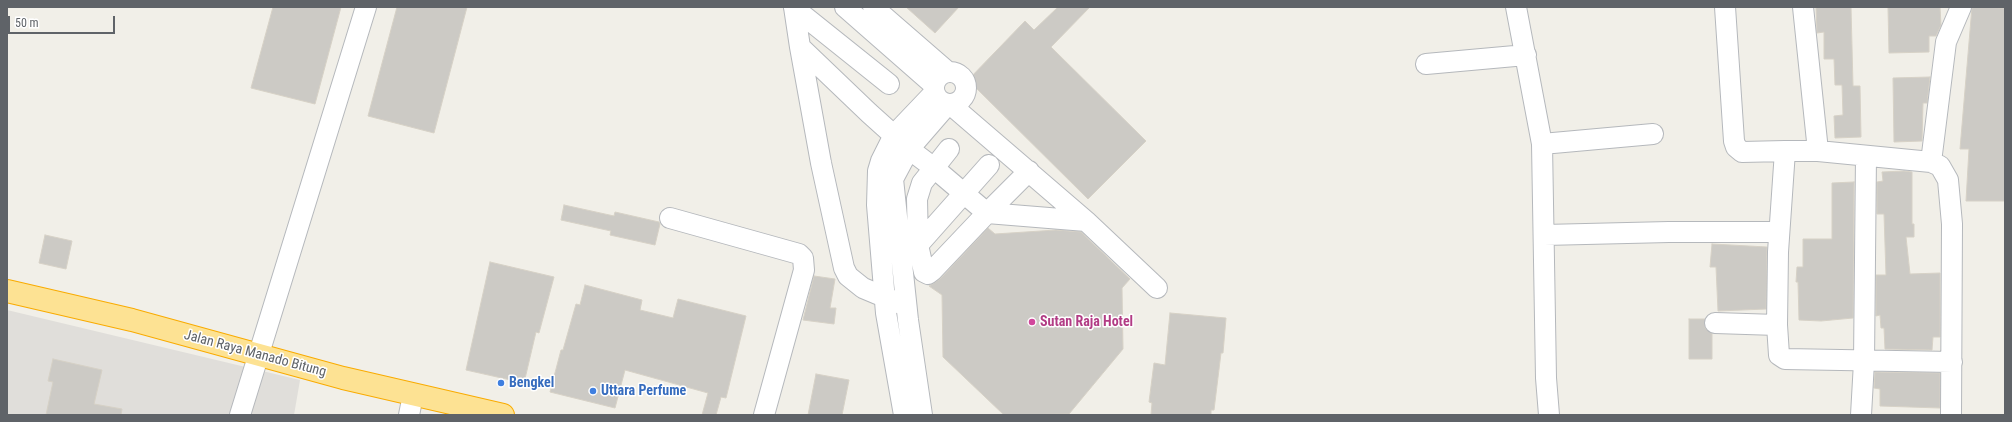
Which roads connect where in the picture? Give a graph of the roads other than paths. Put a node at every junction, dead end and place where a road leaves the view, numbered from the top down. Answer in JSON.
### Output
{"nodes":[{"id":1,"x":366,"y":7,"type":"edge"},
{"id":2,"x":845,"y":7,"type":"edge"},
{"id":3,"x":873,"y":7,"type":"edge"},
{"id":4,"x":1516,"y":7,"type":"edge"},
{"id":5,"x":1725,"y":7,"type":"edge"},
{"id":6,"x":1803,"y":7,"type":"edge"},
{"id":7,"x":1961,"y":7,"type":"edge"},
{"id":8,"x":794,"y":8,"type":"edge"},
{"id":9,"x":800,"y":47,"type":"junction"},
{"id":10,"x":1526,"y":55,"type":"junction"},
{"id":11,"x":1426,"y":64,"type":"dead end"},
{"id":12,"x":948,"y":72,"type":"junction"},
{"id":13,"x":889,"y":84,"type":"dead end"},
{"id":14,"x":942,"y":97,"type":"junction"},
{"id":15,"x":894,"y":134,"type":"junction"},
{"id":16,"x":1653,"y":134,"type":"dead end"},
{"id":17,"x":1542,"y":144,"type":"junction"},
{"id":18,"x":909,"y":149,"type":"junction"},
{"id":19,"x":949,"y":149,"type":"dead end"},
{"id":20,"x":1785,"y":151,"type":"junction"},
{"id":21,"x":1818,"y":151,"type":"junction"},
{"id":22,"x":1866,"y":156,"type":"junction"},
{"id":23,"x":1932,"y":162,"type":"junction"},
{"id":24,"x":989,"y":165,"type":"dead end"},
{"id":25,"x":934,"y":168,"type":"junction"},
{"id":26,"x":1029,"y":171,"type":"junction"},
{"id":27,"x":964,"y":192,"type":"junction"},
{"id":28,"x":987,"y":213,"type":"junction"},
{"id":29,"x":670,"y":218,"type":"dead end"},
{"id":30,"x":1086,"y":221,"type":"junction"},
{"id":31,"x":1779,"y":232,"type":"junction"},
{"id":32,"x":1544,"y":235,"type":"junction"},
{"id":33,"x":918,"y":245,"type":"junction"},
{"id":34,"x":1157,"y":288,"type":"dead end"},
{"id":35,"x":7,"y":291,"type":"edge"},
{"id":36,"x":885,"y":297,"type":"junction"},
{"id":37,"x":906,"y":306,"type":"junction"},
{"id":38,"x":1715,"y":323,"type":"dead end"},
{"id":39,"x":1776,"y":325,"type":"junction"},
{"id":40,"x":259,"y":356,"type":"junction"},
{"id":41,"x":1864,"y":362,"type":"junction"},
{"id":42,"x":1952,"y":362,"type":"junction"},
{"id":43,"x":411,"y":405,"type":"edge"},
{"id":44,"x":240,"y":415,"type":"edge"},
{"id":45,"x":503,"y":415,"type":"edge"},
{"id":46,"x":764,"y":415,"type":"edge"},
{"id":47,"x":904,"y":415,"type":"edge"},
{"id":48,"x":922,"y":415,"type":"edge"},
{"id":49,"x":1549,"y":415,"type":"edge"},
{"id":50,"x":1861,"y":415,"type":"edge"},
{"id":51,"x":1951,"y":415,"type":"edge"}],
"edges":[{"from":1,"to":40,"type":"street"},
{"from":2,"to":14,"type":"street"},
{"from":3,"to":12,"type":"street"},
{"from":4,"to":10,"type":"street"},
{"from":5,"to":20,"type":"street"},
{"from":6,"to":21,"type":"street"},
{"from":7,"to":23,"type":"street"},
{"from":8,"to":9,"type":"street"},
{"from":8,"to":13,"type":"street"},
{"from":9,"to":15,"type":"street"},
{"from":9,"to":36,"type":"street"},
{"from":10,"to":11,"type":"street"},
{"from":10,"to":17,"type":"street"},
{"from":12,"to":14,"type":"street"},
{"from":12,"to":14,"type":"street"},
{"from":14,"to":15,"type":"street"},
{"from":14,"to":18,"type":"street"},
{"from":14,"to":26,"type":"street"},
{"from":15,"to":18,"type":"street"},
{"from":15,"to":36,"type":"street"},
{"from":16,"to":17,"type":"street"},
{"from":17,"to":32,"type":"street"},
{"from":18,"to":25,"type":"street"},
{"from":18,"to":37,"type":"street"},
{"from":19,"to":25,"type":"street"},
{"from":20,"to":21,"type":"street"},
{"from":20,"to":31,"type":"street"},
{"from":21,"to":22,"type":"street"},
{"from":22,"to":23,"type":"street"},
{"from":22,"to":41,"type":"street"},
{"from":23,"to":42,"type":"street"},
{"from":24,"to":27,"type":"street"},
{"from":25,"to":27,"type":"street"},
{"from":25,"to":33,"type":"street"},
{"from":26,"to":28,"type":"street"},
{"from":26,"to":30,"type":"street"},
{"from":27,"to":28,"type":"street"},
{"from":27,"to":33,"type":"street"},
{"from":28,"to":30,"type":"street"},
{"from":28,"to":33,"type":"street"},
{"from":29,"to":46,"type":"street"},
{"from":30,"to":34,"type":"street"},
{"from":31,"to":32,"type":"street"},
{"from":31,"to":39,"type":"street"},
{"from":32,"to":49,"type":"street"},
{"from":35,"to":40,"type":"highway","name":"Jalan Raya Manado Bitung"},
{"from":36,"to":37,"type":"street"},
{"from":36,"to":47,"type":"street"},
{"from":37,"to":48,"type":"street"},
{"from":38,"to":39,"type":"street"},
{"from":39,"to":41,"type":"street"},
{"from":40,"to":43,"type":"highway","name":"Jalan Raya Manado Bitung"},
{"from":40,"to":44,"type":"street"},
{"from":41,"to":42,"type":"street"},
{"from":41,"to":50,"type":"street"},
{"from":42,"to":51,"type":"street"},
{"from":43,"to":45,"type":"highway","name":"Jalan Raya Manado Bitung"}]}
